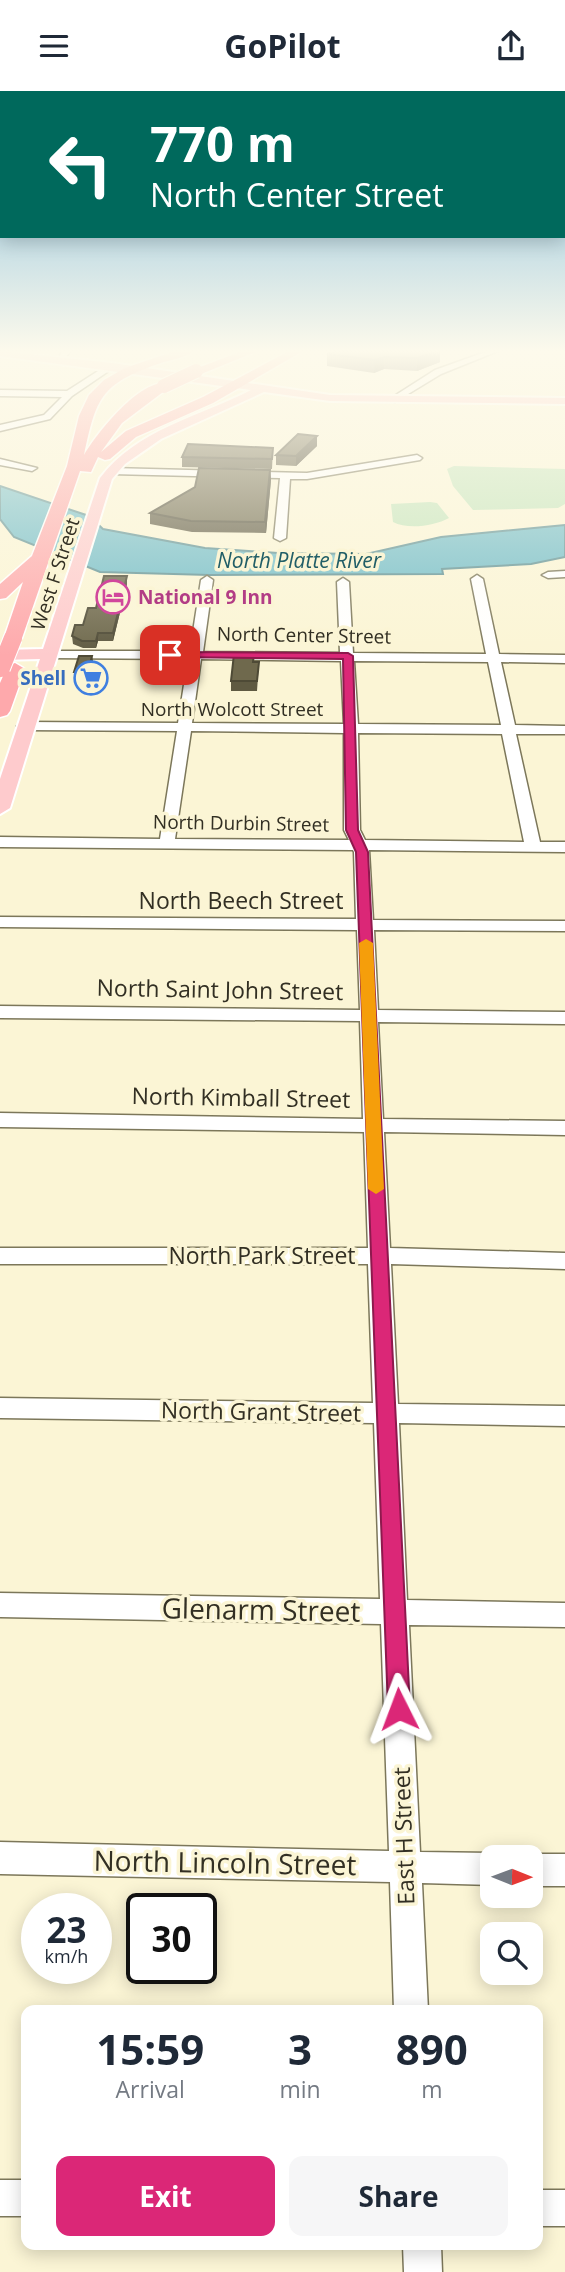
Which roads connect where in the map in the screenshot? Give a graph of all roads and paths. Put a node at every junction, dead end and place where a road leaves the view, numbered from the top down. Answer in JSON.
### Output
{"nodes":[{"id":1,"x":78,"y":453,"type":"edge"},
{"id":2,"x":81,"y":453,"type":"edge"},
{"id":3,"x":92,"y":453,"type":"edge"},
{"id":4,"x":108,"y":453,"type":"edge"},
{"id":5,"x":130,"y":453,"type":"edge"},
{"id":6,"x":417,"y":459,"type":"dead end"},
{"id":7,"x":0,"y":462,"type":"edge"},
{"id":8,"x":75,"y":463,"type":"junction"},
{"id":9,"x":32,"y":468,"type":"dead end"},
{"id":10,"x":111,"y":471,"type":"junction"},
{"id":11,"x":285,"y":475,"type":"junction"},
{"id":12,"x":70,"y":501,"type":"junction"},
{"id":13,"x":280,"y":538,"type":"dead end"},
{"id":14,"x":46,"y":559,"type":"junction"},
{"id":15,"x":76,"y":571,"type":"joint"},
{"id":16,"x":565,"y":574,"type":"edge"},
{"id":17,"x":548,"y":575,"type":"dead end"},
{"id":18,"x":477,"y":579,"type":"dead end"},
{"id":19,"x":206,"y":580,"type":"dead end"},
{"id":20,"x":343,"y":582,"type":"dead end"},
{"id":21,"x":0,"y":594,"type":"edge"},
{"id":22,"x":50,"y":655,"type":"junction"},
{"id":23,"x":194,"y":655,"type":"junction"},
{"id":24,"x":348,"y":656,"type":"junction"},
{"id":25,"x":496,"y":658,"type":"junction"},
{"id":26,"x":565,"y":659,"type":"edge"},
{"id":27,"x":4,"y":666,"type":"edge"},
{"id":28,"x":0,"y":711,"type":"edge"},
{"id":29,"x":24,"y":726,"type":"junction"},
{"id":30,"x":184,"y":727,"type":"junction"},
{"id":31,"x":351,"y":729,"type":"junction"},
{"id":32,"x":510,"y":730,"type":"junction"},
{"id":33,"x":565,"y":730,"type":"edge"},
{"id":34,"x":0,"y":808,"type":"edge"},
{"id":35,"x":0,"y":842,"type":"edge"},
{"id":36,"x":167,"y":843,"type":"junction"},
{"id":37,"x":358,"y":845,"type":"junction"},
{"id":38,"x":533,"y":847,"type":"junction"},
{"id":39,"x":565,"y":847,"type":"edge"},
{"id":40,"x":0,"y":922,"type":"edge"},
{"id":41,"x":365,"y":924,"type":"junction"},
{"id":42,"x":565,"y":926,"type":"edge"},
{"id":43,"x":0,"y":1012,"type":"edge"},
{"id":44,"x":369,"y":1017,"type":"junction"},
{"id":45,"x":565,"y":1018,"type":"edge"},
{"id":46,"x":0,"y":1120,"type":"edge"},
{"id":47,"x":373,"y":1125,"type":"junction"},
{"id":48,"x":565,"y":1128,"type":"edge"},
{"id":49,"x":0,"y":1256,"type":"edge"},
{"id":50,"x":380,"y":1256,"type":"junction"},
{"id":51,"x":565,"y":1261,"type":"edge"},
{"id":52,"x":0,"y":1408,"type":"edge"},
{"id":53,"x":385,"y":1414,"type":"junction"},
{"id":54,"x":565,"y":1416,"type":"edge"},
{"id":55,"x":0,"y":1605,"type":"edge"},
{"id":56,"x":395,"y":1613,"type":"junction"},
{"id":57,"x":565,"y":1615,"type":"edge"},
{"id":58,"x":0,"y":1858,"type":"edge"},
{"id":59,"x":405,"y":1868,"type":"junction"},
{"id":60,"x":480,"y":1869,"type":"edge"},
{"id":61,"x":543,"y":1870,"type":"edge"},
{"id":62,"x":565,"y":1870,"type":"edge"},
{"id":63,"x":411,"y":2005,"type":"edge"},
{"id":64,"x":0,"y":2197,"type":"edge"},
{"id":65,"x":21,"y":2198,"type":"edge"},
{"id":66,"x":543,"y":2208,"type":"edge"},
{"id":67,"x":565,"y":2209,"type":"edge"},
{"id":68,"x":422,"y":2250,"type":"edge"},
{"id":69,"x":423,"y":2272,"type":"edge"}],
"edges":[{"from":1,"to":8,"type":"highway"},
{"from":2,"to":8,"type":"highway"},
{"from":3,"to":12,"type":"highway"},
{"from":4,"to":12,"type":"highway"},
{"from":5,"to":10,"type":"main road","name":"West F Street"},
{"from":6,"to":11,"type":"street"},
{"from":7,"to":9,"type":"street"},
{"from":8,"to":12,"type":"highway"},
{"from":10,"to":11,"type":"street"},
{"from":10,"to":15,"type":"main road","name":"West F Street"},
{"from":11,"to":13,"type":"street"},
{"from":12,"to":14,"type":"highway"},
{"from":14,"to":21,"type":"highway"},
{"from":14,"to":27,"type":"highway"},
{"from":15,"to":22,"type":"main road","name":"West F Street"},
{"from":16,"to":17,"type":"street"},
{"from":18,"to":25,"type":"street"},
{"from":19,"to":23,"type":"street"},
{"from":20,"to":24,"type":"street","name":"East H Street"},
{"from":22,"to":23,"type":"street","name":"North Center Street"},
{"from":22,"to":27,"type":"main road","name":"North Center Street"},
{"from":22,"to":29,"type":"main road"},
{"from":23,"to":24,"type":"street","name":"North Center Street"},
{"from":23,"to":30,"type":"street"},
{"from":24,"to":25,"type":"street","name":"North Center Street"},
{"from":24,"to":31,"type":"street","name":"East H Street"},
{"from":25,"to":26,"type":"street","name":"North Center Street"},
{"from":25,"to":32,"type":"street"},
{"from":27,"to":28,"type":"highway"},
{"from":29,"to":30,"type":"street","name":"North Wolcott Street"},
{"from":29,"to":34,"type":"main road"},
{"from":30,"to":31,"type":"street","name":"North Wolcott Street"},
{"from":30,"to":36,"type":"street"},
{"from":31,"to":32,"type":"street","name":"North Wolcott Street"},
{"from":31,"to":37,"type":"street","name":"East H Street"},
{"from":32,"to":33,"type":"street","name":"North Wolcott Street"},
{"from":32,"to":38,"type":"street"},
{"from":35,"to":36,"type":"street","name":"North Durbin Street"},
{"from":36,"to":37,"type":"street","name":"North Durbin Street"},
{"from":37,"to":38,"type":"street","name":"North Durbin Street"},
{"from":37,"to":41,"type":"street","name":"East H Street"},
{"from":38,"to":39,"type":"street","name":"North Durbin Street"},
{"from":40,"to":41,"type":"street","name":"North Beech Street"},
{"from":41,"to":42,"type":"street","name":"North Beech Street"},
{"from":41,"to":44,"type":"street","name":"East H Street"},
{"from":43,"to":44,"type":"street","name":"North Saint John Street"},
{"from":44,"to":45,"type":"street","name":"North Saint John Street"},
{"from":44,"to":47,"type":"street","name":"East H Street"},
{"from":46,"to":47,"type":"street","name":"North Kimball Street"},
{"from":47,"to":48,"type":"street","name":"North Kimball Street"},
{"from":47,"to":50,"type":"street","name":"East H Street"},
{"from":49,"to":50,"type":"street","name":"North Park Street"},
{"from":50,"to":51,"type":"street","name":"North Park Street"},
{"from":50,"to":53,"type":"street","name":"East H Street"},
{"from":52,"to":53,"type":"street","name":"North Grant Street"},
{"from":53,"to":54,"type":"street","name":"North Grant Street"},
{"from":53,"to":56,"type":"street","name":"East H Street"},
{"from":55,"to":56,"type":"street","name":"Glenarm Street"},
{"from":56,"to":57,"type":"street","name":"Glenarm Street"},
{"from":56,"to":59,"type":"street","name":"East H Street"},
{"from":58,"to":59,"type":"street","name":"North Lincoln Street"},
{"from":59,"to":60,"type":"street","name":"North Lincoln Street"},
{"from":59,"to":63,"type":"street","name":"East H Street"},
{"from":61,"to":62,"type":"street"},
{"from":64,"to":65,"type":"street"},
{"from":66,"to":67,"type":"street"},
{"from":68,"to":69,"type":"street"}]}
